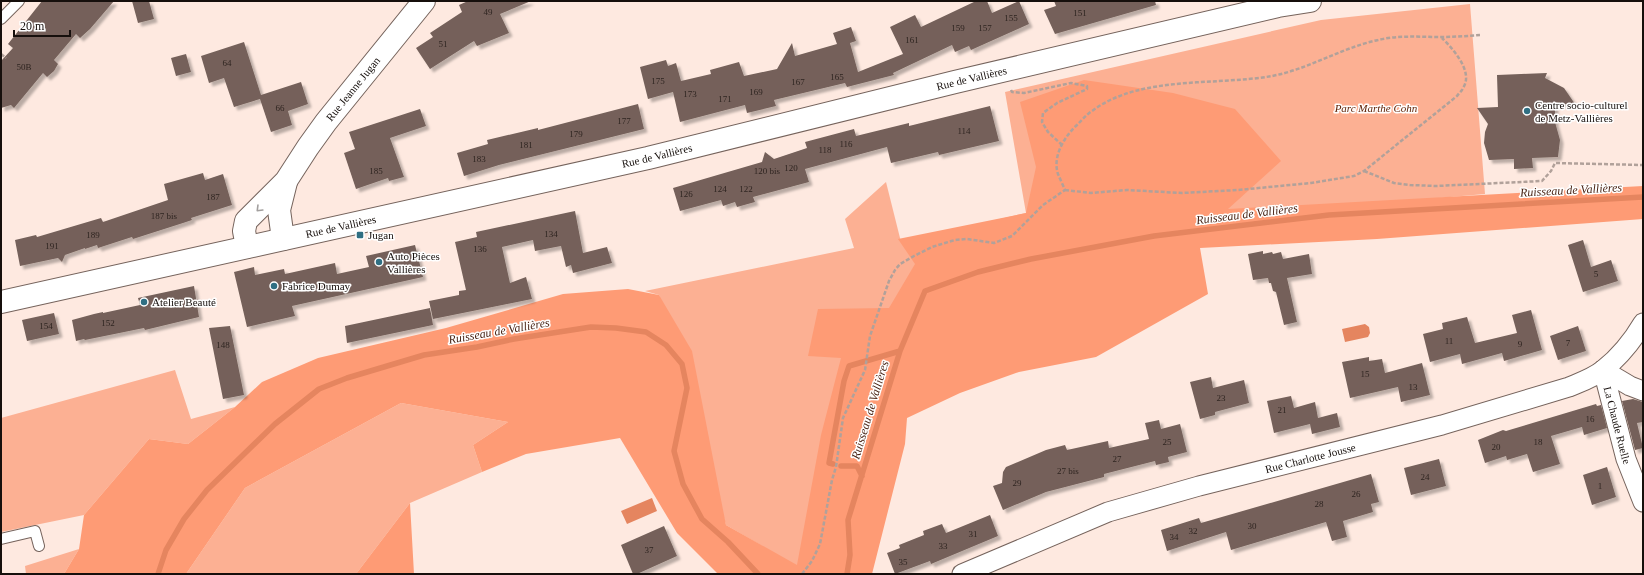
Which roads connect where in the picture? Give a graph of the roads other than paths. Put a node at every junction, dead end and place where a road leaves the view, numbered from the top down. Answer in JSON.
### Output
{"nodes":[{"id":1,"x":19,"y":1,"type":"edge"},
{"id":2,"x":424,"y":1,"type":"edge"},
{"id":3,"x":1310,"y":1,"type":"edge"},
{"id":4,"x":1,"y":19,"type":"edge"},
{"id":5,"x":286,"y":181,"type":"junction"},
{"id":6,"x":283,"y":239,"type":"junction"},
{"id":7,"x":247,"y":247,"type":"junction"},
{"id":8,"x":1,"y":302,"type":"edge"},
{"id":9,"x":1643,"y":323,"type":"edge"},
{"id":10,"x":1603,"y":370,"type":"junction"},
{"id":11,"x":1643,"y":391,"type":"edge"},
{"id":12,"x":1643,"y":502,"type":"edge"},
{"id":13,"x":1,"y":539,"type":"edge"},
{"id":14,"x":39,"y":546,"type":"dead end"},
{"id":15,"x":962,"y":574,"type":"edge"}],
"edges":[{"from":1,"to":4,"type":"lane"},
{"from":2,"to":5,"type":"main road","name":"Rue Jeanne Jugan"},
{"from":3,"to":6,"type":"main road","name":"Rue de Vallières"},
{"from":5,"to":6,"type":"main road","name":"Rue Jeanne Jugan"},
{"from":5,"to":7,"type":"main road","name":"Rue Jeanne Jugan","one_way":true},
{"from":6,"to":7,"type":"main road","name":"Rue de Vallières"},
{"from":7,"to":8,"type":"main road","name":"Rue de Vallières"},
{"from":9,"to":10,"type":"street","name":"Rue Charlotte Jousse"},
{"from":10,"to":11,"type":"street"},
{"from":10,"to":12,"type":"street","name":"La Chaude Ruelle"},
{"from":10,"to":15,"type":"street","name":"Rue Charlotte Jousse"},
{"from":13,"to":14,"type":"lane"}]}
